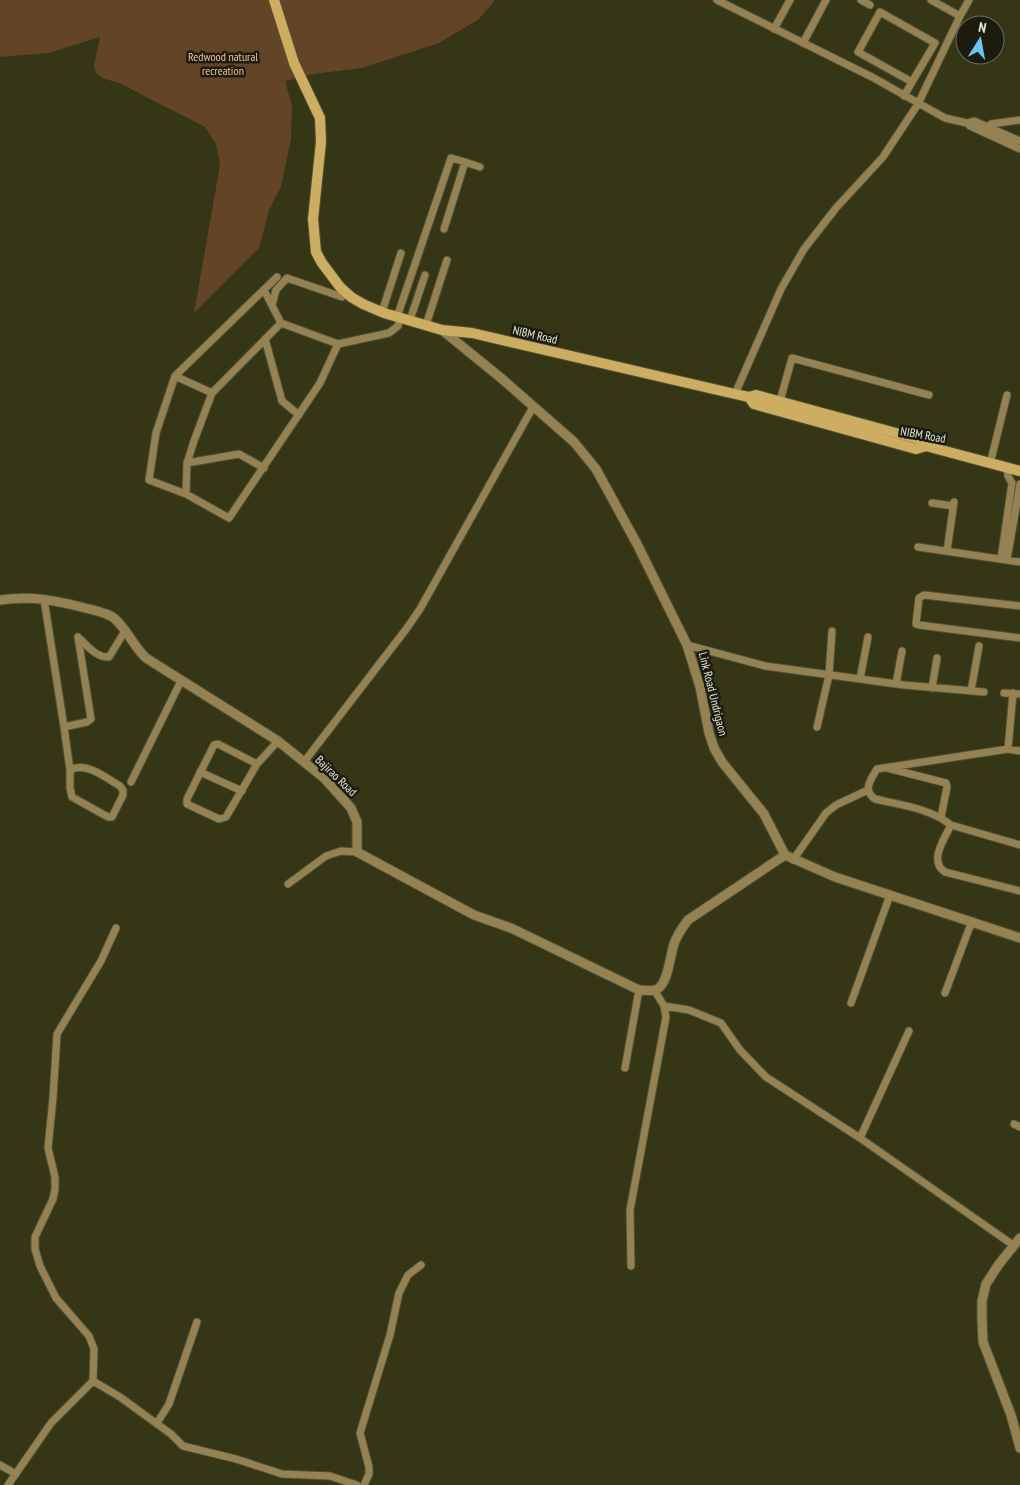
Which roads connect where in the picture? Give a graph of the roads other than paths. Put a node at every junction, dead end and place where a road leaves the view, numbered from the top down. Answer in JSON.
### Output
{"nodes":[{"id":1,"x":274,"y":0,"type":"edge"},
{"id":2,"x":717,"y":0,"type":"edge"},
{"id":3,"x":790,"y":0,"type":"edge"},
{"id":4,"x":826,"y":0,"type":"edge"},
{"id":5,"x":861,"y":0,"type":"edge"},
{"id":6,"x":931,"y":0,"type":"edge"},
{"id":7,"x":969,"y":0,"type":"edge"},
{"id":8,"x":870,"y":5,"type":"dead end"},
{"id":9,"x":958,"y":15,"type":"edge"},
{"id":10,"x":961,"y":15,"type":"edge"},
{"id":11,"x":955,"y":26,"type":"edge"},
{"id":12,"x":774,"y":29,"type":"junction"},
{"id":13,"x":803,"y":43,"type":"junction"},
{"id":14,"x":912,"y":82,"type":"junction"},
{"id":15,"x":904,"y":96,"type":"junction"},
{"id":16,"x":918,"y":104,"type":"junction"},
{"id":17,"x":1020,"y":120,"type":"edge"},
{"id":18,"x":984,"y":128,"type":"junction"},
{"id":19,"x":1020,"y":141,"type":"edge"},
{"id":20,"x":1020,"y":149,"type":"edge"},
{"id":21,"x":465,"y":162,"type":"junction"},
{"id":22,"x":480,"y":167,"type":"dead end"},
{"id":23,"x":444,"y":229,"type":"dead end"},
{"id":24,"x":401,"y":253,"type":"dead end"},
{"id":25,"x":448,"y":260,"type":"dead end"},
{"id":26,"x":425,"y":275,"type":"dead end"},
{"id":27,"x":277,"y":277,"type":"dead end"},
{"id":28,"x":264,"y":290,"type":"junction"},
{"id":29,"x":342,"y":297,"type":"dead end"},
{"id":30,"x":272,"y":305,"type":"junction"},
{"id":31,"x":382,"y":312,"type":"junction"},
{"id":32,"x":403,"y":318,"type":"junction"},
{"id":33,"x":281,"y":323,"type":"junction"},
{"id":34,"x":426,"y":325,"type":"junction"},
{"id":35,"x":442,"y":330,"type":"junction"},
{"id":36,"x":265,"y":339,"type":"junction"},
{"id":37,"x":338,"y":344,"type":"junction"},
{"id":38,"x":175,"y":376,"type":"junction"},
{"id":39,"x":212,"y":393,"type":"junction"},
{"id":40,"x":735,"y":394,"type":"junction"},
{"id":41,"x":929,"y":395,"type":"dead end"},
{"id":42,"x":1007,"y":395,"type":"dead end"},
{"id":43,"x":749,"y":397,"type":"junction"},
{"id":44,"x":780,"y":402,"type":"junction"},
{"id":45,"x":533,"y":407,"type":"junction"},
{"id":46,"x":299,"y":415,"type":"junction"},
{"id":47,"x":926,"y":446,"type":"junction"},
{"id":48,"x":187,"y":463,"type":"junction"},
{"id":49,"x":990,"y":464,"type":"junction"},
{"id":50,"x":264,"y":468,"type":"junction"},
{"id":51,"x":1007,"y":468,"type":"junction"},
{"id":52,"x":1020,"y":472,"type":"edge"},
{"id":53,"x":1020,"y":484,"type":"edge"},
{"id":54,"x":186,"y":494,"type":"junction"},
{"id":55,"x":932,"y":503,"type":"dead end"},
{"id":56,"x":1011,"y":519,"type":"junction"},
{"id":57,"x":918,"y":547,"type":"dead end"},
{"id":58,"x":946,"y":551,"type":"junction"},
{"id":59,"x":1004,"y":559,"type":"junction"},
{"id":60,"x":1020,"y":562,"type":"edge"},
{"id":61,"x":44,"y":599,"type":"junction"},
{"id":62,"x":0,"y":600,"type":"edge"},
{"id":63,"x":1020,"y":606,"type":"edge"},
{"id":64,"x":125,"y":631,"type":"junction"},
{"id":65,"x":832,"y":631,"type":"dead end"},
{"id":66,"x":868,"y":638,"type":"dead end"},
{"id":67,"x":1020,"y":638,"type":"edge"},
{"id":68,"x":688,"y":645,"type":"junction"},
{"id":69,"x":979,"y":646,"type":"dead end"},
{"id":70,"x":902,"y":651,"type":"dead end"},
{"id":71,"x":937,"y":658,"type":"dead end"},
{"id":72,"x":828,"y":675,"type":"junction"},
{"id":73,"x":860,"y":679,"type":"junction"},
{"id":74,"x":181,"y":681,"type":"junction"},
{"id":75,"x":896,"y":684,"type":"junction"},
{"id":76,"x":932,"y":688,"type":"junction"},
{"id":77,"x":971,"y":692,"type":"junction"},
{"id":78,"x":984,"y":692,"type":"dead end"},
{"id":79,"x":1004,"y":694,"type":"dead end"},
{"id":80,"x":1017,"y":694,"type":"edge"},
{"id":81,"x":64,"y":727,"type":"junction"},
{"id":82,"x":817,"y":727,"type":"dead end"},
{"id":83,"x":278,"y":741,"type":"junction"},
{"id":84,"x":1008,"y":749,"type":"junction"},
{"id":85,"x":1020,"y":751,"type":"edge"},
{"id":86,"x":304,"y":762,"type":"junction"},
{"id":87,"x":257,"y":764,"type":"junction"},
{"id":88,"x":884,"y":767,"type":"junction"},
{"id":89,"x":70,"y":770,"type":"junction"},
{"id":90,"x":200,"y":772,"type":"junction"},
{"id":91,"x":131,"y":782,"type":"dead end"},
{"id":92,"x":868,"y":790,"type":"junction"},
{"id":93,"x":242,"y":792,"type":"junction"},
{"id":94,"x":940,"y":817,"type":"junction"},
{"id":95,"x":951,"y":824,"type":"junction"},
{"id":96,"x":1020,"y":844,"type":"edge"},
{"id":97,"x":357,"y":852,"type":"junction"},
{"id":98,"x":785,"y":855,"type":"junction"},
{"id":99,"x":793,"y":860,"type":"junction"},
{"id":100,"x":288,"y":884,"type":"dead end"},
{"id":101,"x":1020,"y":892,"type":"edge"},
{"id":102,"x":890,"y":894,"type":"junction"},
{"id":103,"x":972,"y":922,"type":"junction"},
{"id":104,"x":116,"y":928,"type":"dead end"},
{"id":105,"x":1020,"y":938,"type":"edge"},
{"id":106,"x":639,"y":990,"type":"junction"},
{"id":107,"x":655,"y":990,"type":"junction"},
{"id":108,"x":945,"y":993,"type":"dead end"},
{"id":109,"x":852,"y":1003,"type":"dead end"},
{"id":110,"x":664,"y":1006,"type":"junction"},
{"id":111,"x":909,"y":1031,"type":"dead end"},
{"id":112,"x":625,"y":1068,"type":"dead end"},
{"id":113,"x":860,"y":1138,"type":"junction"},
{"id":114,"x":1020,"y":1238,"type":"edge"},
{"id":115,"x":1013,"y":1245,"type":"junction"},
{"id":116,"x":421,"y":1264,"type":"dead end"},
{"id":117,"x":631,"y":1266,"type":"dead end"},
{"id":118,"x":197,"y":1322,"type":"dead end"},
{"id":119,"x":93,"y":1381,"type":"junction"},
{"id":120,"x":156,"y":1423,"type":"junction"},
{"id":121,"x":1020,"y":1448,"type":"edge"},
{"id":122,"x":0,"y":1465,"type":"edge"},
{"id":123,"x":16,"y":1474,"type":"junction"},
{"id":124,"x":8,"y":1485,"type":"edge"},
{"id":125,"x":357,"y":1485,"type":"edge"},
{"id":126,"x":364,"y":1485,"type":"edge"}],
"edges":[{"from":1,"to":31,"type":"main road","name":"NIBM Road"},
{"from":2,"to":12,"type":"street"},
{"from":3,"to":12,"type":"street"},
{"from":4,"to":13,"type":"street"},
{"from":5,"to":8,"type":"street"},
{"from":6,"to":9,"type":"street"},
{"from":7,"to":10,"type":"street"},
{"from":11,"to":16,"type":"street"},
{"from":12,"to":13,"type":"street"},
{"from":13,"to":15,"type":"street"},
{"from":14,"to":14,"type":"street"},
{"from":14,"to":15,"type":"street"},
{"from":15,"to":16,"type":"street"},
{"from":16,"to":18,"type":"street"},
{"from":16,"to":40,"type":"street"},
{"from":17,"to":18,"type":"street"},
{"from":18,"to":19,"type":"street"},
{"from":18,"to":20,"type":"street"},
{"from":21,"to":22,"type":"street"},
{"from":21,"to":23,"type":"street"},
{"from":21,"to":32,"type":"street"},
{"from":24,"to":31,"type":"street"},
{"from":25,"to":34,"type":"street"},
{"from":26,"to":32,"type":"street"},
{"from":27,"to":28,"type":"street"},
{"from":28,"to":30,"type":"street"},
{"from":28,"to":38,"type":"street"},
{"from":29,"to":30,"type":"street"},
{"from":30,"to":33,"type":"street"},
{"from":31,"to":32,"type":"main road","name":"NIBM Road"},
{"from":32,"to":34,"type":"main road","name":"NIBM Road"},
{"from":32,"to":37,"type":"street"},
{"from":33,"to":36,"type":"street"},
{"from":33,"to":37,"type":"street"},
{"from":34,"to":35,"type":"main road","name":"NIBM Road"},
{"from":35,"to":40,"type":"main road","name":"NIBM Road"},
{"from":35,"to":45,"type":"street","name":"Link Road Undrigaon"},
{"from":36,"to":39,"type":"street"},
{"from":36,"to":46,"type":"street"},
{"from":37,"to":46,"type":"street"},
{"from":38,"to":39,"type":"street"},
{"from":38,"to":54,"type":"street"},
{"from":39,"to":48,"type":"street"},
{"from":40,"to":43,"type":"main road","name":"NIBM Road"},
{"from":41,"to":44,"type":"street"},
{"from":42,"to":49,"type":"street"},
{"from":43,"to":44,"type":"main road"},
{"from":43,"to":47,"type":"main road","name":"NIBM Road"},
{"from":44,"to":47,"type":"main road"},
{"from":45,"to":68,"type":"street","name":"Link Road Undrigaon"},
{"from":45,"to":86,"type":"street"},
{"from":46,"to":50,"type":"street"},
{"from":47,"to":49,"type":"main road","name":"NIBM Road"},
{"from":48,"to":50,"type":"street"},
{"from":48,"to":54,"type":"street"},
{"from":49,"to":51,"type":"main road","name":"NIBM Road"},
{"from":50,"to":54,"type":"street"},
{"from":51,"to":52,"type":"main road","name":"NIBM Road"},
{"from":51,"to":56,"type":"street"},
{"from":53,"to":56,"type":"street"},
{"from":55,"to":58,"type":"street"},
{"from":56,"to":59,"type":"street"},
{"from":57,"to":58,"type":"street"},
{"from":58,"to":59,"type":"street"},
{"from":59,"to":60,"type":"street"},
{"from":61,"to":62,"type":"street","name":"Bajirao Road"},
{"from":61,"to":64,"type":"street","name":"Bajirao Road"},
{"from":61,"to":81,"type":"street"},
{"from":63,"to":67,"type":"street"},
{"from":64,"to":74,"type":"street","name":"Bajirao Road"},
{"from":64,"to":81,"type":"street"},
{"from":65,"to":72,"type":"street"},
{"from":66,"to":73,"type":"street"},
{"from":68,"to":72,"type":"street"},
{"from":68,"to":98,"type":"street","name":"Link Road Undrigaon"},
{"from":69,"to":77,"type":"street"},
{"from":70,"to":75,"type":"street"},
{"from":71,"to":76,"type":"street"},
{"from":72,"to":73,"type":"street"},
{"from":72,"to":82,"type":"street"},
{"from":73,"to":75,"type":"street"},
{"from":74,"to":83,"type":"street","name":"Bajirao Road"},
{"from":74,"to":91,"type":"street"},
{"from":75,"to":76,"type":"street"},
{"from":76,"to":77,"type":"street"},
{"from":77,"to":78,"type":"street"},
{"from":79,"to":80,"type":"street"},
{"from":80,"to":84,"type":"street"},
{"from":81,"to":89,"type":"street"},
{"from":83,"to":86,"type":"street","name":"Bajirao Road"},
{"from":83,"to":87,"type":"street"},
{"from":84,"to":85,"type":"street"},
{"from":84,"to":88,"type":"street"},
{"from":86,"to":97,"type":"street","name":"Bajirao Road"},
{"from":87,"to":90,"type":"street"},
{"from":87,"to":93,"type":"street"},
{"from":88,"to":92,"type":"street"},
{"from":88,"to":94,"type":"street"},
{"from":89,"to":89,"type":"street"},
{"from":90,"to":93,"type":"street"},
{"from":90,"to":93,"type":"street"},
{"from":92,"to":94,"type":"street"},
{"from":92,"to":99,"type":"street"},
{"from":94,"to":95,"type":"street"},
{"from":95,"to":96,"type":"street"},
{"from":95,"to":101,"type":"street"},
{"from":97,"to":100,"type":"street"},
{"from":97,"to":106,"type":"street"},
{"from":98,"to":99,"type":"street"},
{"from":98,"to":107,"type":"street"},
{"from":99,"to":102,"type":"street"},
{"from":102,"to":103,"type":"street"},
{"from":102,"to":109,"type":"street"},
{"from":103,"to":105,"type":"street"},
{"from":103,"to":108,"type":"street"},
{"from":104,"to":119,"type":"street"},
{"from":106,"to":107,"type":"street"},
{"from":106,"to":112,"type":"street"},
{"from":107,"to":110,"type":"street"},
{"from":110,"to":113,"type":"street"},
{"from":110,"to":117,"type":"street"},
{"from":111,"to":113,"type":"street"},
{"from":113,"to":115,"type":"street"},
{"from":114,"to":115,"type":"street"},
{"from":115,"to":121,"type":"street"},
{"from":116,"to":126,"type":"street"},
{"from":118,"to":120,"type":"street"},
{"from":119,"to":120,"type":"street"},
{"from":119,"to":123,"type":"street"},
{"from":120,"to":125,"type":"street"},
{"from":122,"to":123,"type":"street"},
{"from":123,"to":124,"type":"street"}]}
